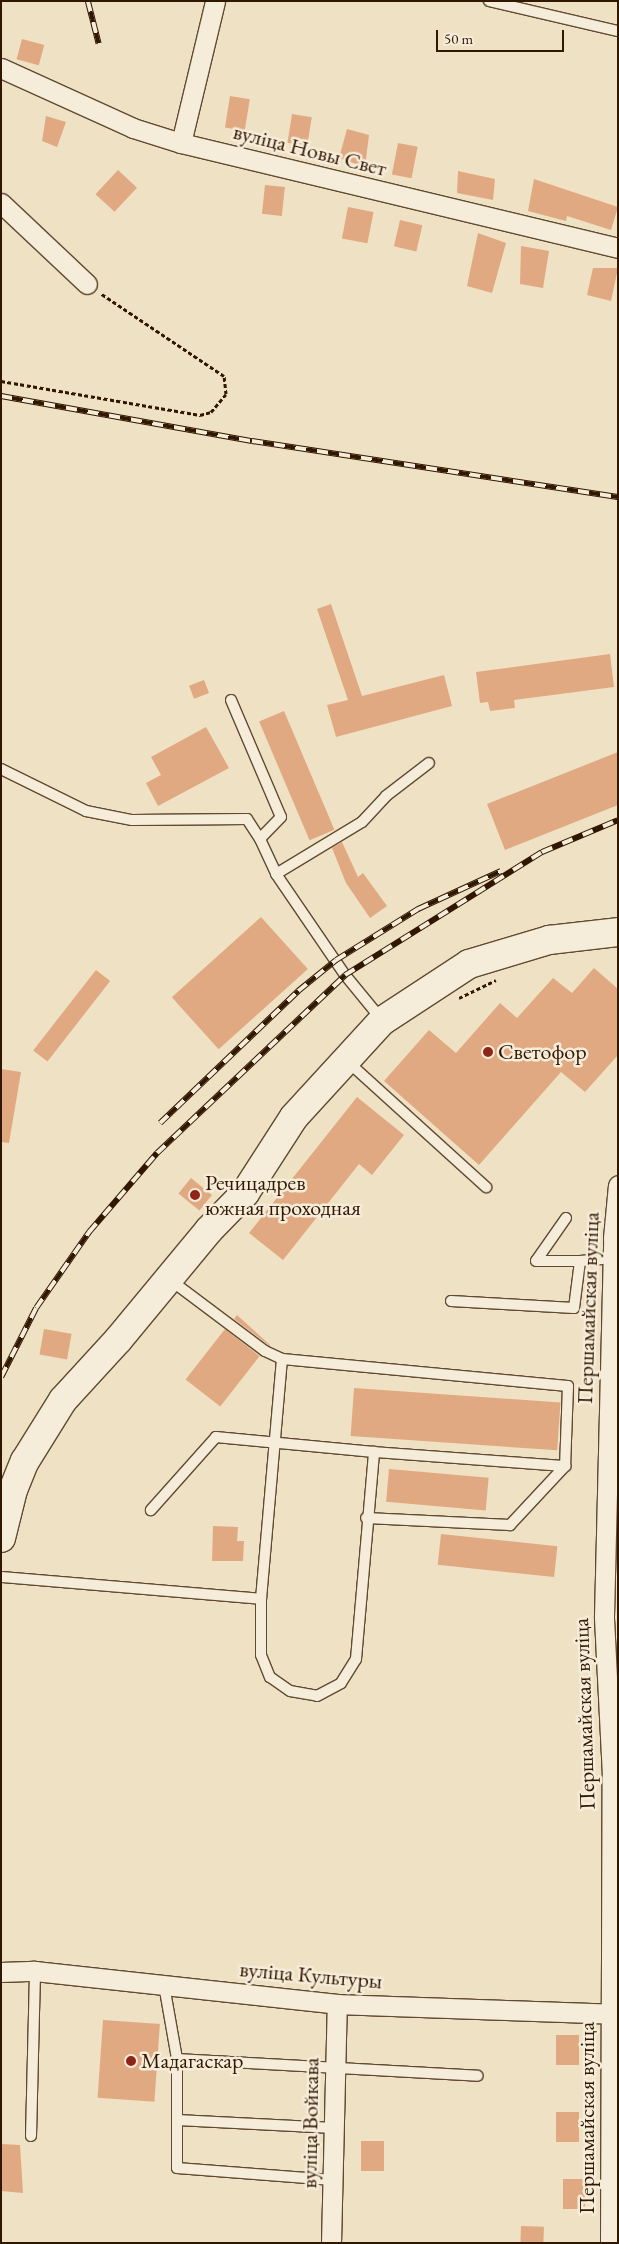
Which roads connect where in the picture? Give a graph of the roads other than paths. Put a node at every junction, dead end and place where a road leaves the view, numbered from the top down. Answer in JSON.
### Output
{"nodes":[{"id":1,"x":215,"y":1,"type":"edge"},
{"id":2,"x":489,"y":1,"type":"edge"},
{"id":3,"x":618,"y":31,"type":"edge"},
{"id":4,"x":1,"y":68,"type":"edge"},
{"id":5,"x":181,"y":143,"type":"junction"},
{"id":6,"x":1,"y":202,"type":"edge"},
{"id":7,"x":618,"y":248,"type":"edge"},
{"id":8,"x":87,"y":284,"type":"road end"},
{"id":9,"x":230,"y":700,"type":"dead end"},
{"id":10,"x":429,"y":763,"type":"dead end"},
{"id":11,"x":1,"y":769,"type":"edge"},
{"id":12,"x":260,"y":839,"type":"junction"},
{"id":13,"x":276,"y":874,"type":"junction"},
{"id":14,"x":618,"y":932,"type":"edge"},
{"id":15,"x":382,"y":1021,"type":"junction"},
{"id":16,"x":345,"y":1058,"type":"junction"},
{"id":17,"x":618,"y":1185,"type":"edge"},
{"id":18,"x":486,"y":1187,"type":"dead end"},
{"id":19,"x":566,"y":1218,"type":"dead end"},
{"id":20,"x":616,"y":1238,"type":"edge"},
{"id":21,"x":613,"y":1258,"type":"junction"},
{"id":22,"x":580,"y":1261,"type":"junction"},
{"id":23,"x":169,"y":1279,"type":"junction"},
{"id":24,"x":451,"y":1301,"type":"dead end"},
{"id":25,"x":282,"y":1359,"type":"junction"},
{"id":26,"x":613,"y":1426,"type":"edge"},
{"id":27,"x":274,"y":1443,"type":"junction"},
{"id":28,"x":374,"y":1452,"type":"junction"},
{"id":29,"x":566,"y":1466,"type":"junction"},
{"id":30,"x":151,"y":1510,"type":"dead end"},
{"id":31,"x":366,"y":1518,"type":"junction"},
{"id":32,"x":1,"y":1538,"type":"edge"},
{"id":33,"x":1,"y":1577,"type":"edge"},
{"id":34,"x":261,"y":1599,"type":"junction"},
{"id":35,"x":611,"y":1616,"type":"edge"},
{"id":36,"x":614,"y":1814,"type":"edge"},
{"id":37,"x":35,"y":1971,"type":"junction"},
{"id":38,"x":1,"y":1972,"type":"edge"},
{"id":39,"x":164,"y":1985,"type":"junction"},
{"id":40,"x":337,"y":2004,"type":"junction"},
{"id":41,"x":614,"y":2014,"type":"edge"},
{"id":42,"x":177,"y":2059,"type":"junction"},
{"id":43,"x":335,"y":2070,"type":"junction"},
{"id":44,"x":478,"y":2076,"type":"dead end"},
{"id":45,"x":176,"y":2120,"type":"junction"},
{"id":46,"x":334,"y":2128,"type":"junction"},
{"id":47,"x":31,"y":2136,"type":"dead end"},
{"id":48,"x":333,"y":2180,"type":"junction"},
{"id":49,"x":332,"y":2243,"type":"edge"},
{"id":50,"x":610,"y":2243,"type":"edge"}],
"edges":[{"from":1,"to":5,"type":"street"},
{"from":2,"to":3,"type":"lane"},
{"from":4,"to":5,"type":"street","name":"вуліца Новы Свет"},
{"from":5,"to":7,"type":"street","name":"вуліца Новы Свет"},
{"from":6,"to":8,"type":"street"},
{"from":9,"to":12,"type":"lane"},
{"from":10,"to":13,"type":"lane"},
{"from":11,"to":12,"type":"lane"},
{"from":12,"to":13,"type":"lane"},
{"from":13,"to":15,"type":"lane"},
{"from":14,"to":15,"type":"street"},
{"from":15,"to":16,"type":"street"},
{"from":16,"to":18,"type":"lane"},
{"from":16,"to":23,"type":"street"},
{"from":17,"to":20,"type":"street","name":"Першамайская вуліца"},
{"from":19,"to":22,"type":"lane"},
{"from":20,"to":21,"type":"street","name":"Першамайская вуліца"},
{"from":21,"to":22,"type":"lane"},
{"from":21,"to":26,"type":"street","name":"Першамайская вуліца"},
{"from":22,"to":24,"type":"lane"},
{"from":23,"to":25,"type":"lane"},
{"from":23,"to":32,"type":"street"},
{"from":25,"to":27,"type":"lane"},
{"from":25,"to":29,"type":"lane"},
{"from":26,"to":35,"type":"street","name":"Першамайская вуліца"},
{"from":27,"to":28,"type":"lane"},
{"from":27,"to":30,"type":"lane"},
{"from":27,"to":34,"type":"lane"},
{"from":28,"to":29,"type":"lane"},
{"from":28,"to":31,"type":"lane"},
{"from":29,"to":31,"type":"lane"},
{"from":31,"to":34,"type":"lane"},
{"from":33,"to":34,"type":"lane"},
{"from":35,"to":36,"type":"street","name":"Першамайская вуліца"},
{"from":36,"to":41,"type":"street","name":"Першамайская вуліца"},
{"from":37,"to":38,"type":"street","name":"вуліца Культуры"},
{"from":37,"to":39,"type":"street","name":"вуліца Культуры"},
{"from":37,"to":47,"type":"lane"},
{"from":39,"to":40,"type":"street","name":"вуліца Культуры"},
{"from":39,"to":42,"type":"lane"},
{"from":40,"to":41,"type":"street","name":"вуліца Культуры"},
{"from":40,"to":43,"type":"street","name":"вуліца Войкава"},
{"from":41,"to":50,"type":"street","name":"Першамайская вуліца"},
{"from":42,"to":43,"type":"lane"},
{"from":42,"to":45,"type":"lane"},
{"from":43,"to":44,"type":"lane"},
{"from":43,"to":46,"type":"street","name":"вуліца Войкава"},
{"from":45,"to":46,"type":"lane"},
{"from":45,"to":48,"type":"lane"},
{"from":46,"to":48,"type":"street","name":"вуліца Войкава"},
{"from":48,"to":49,"type":"street","name":"вуліца Войкава"}]}
